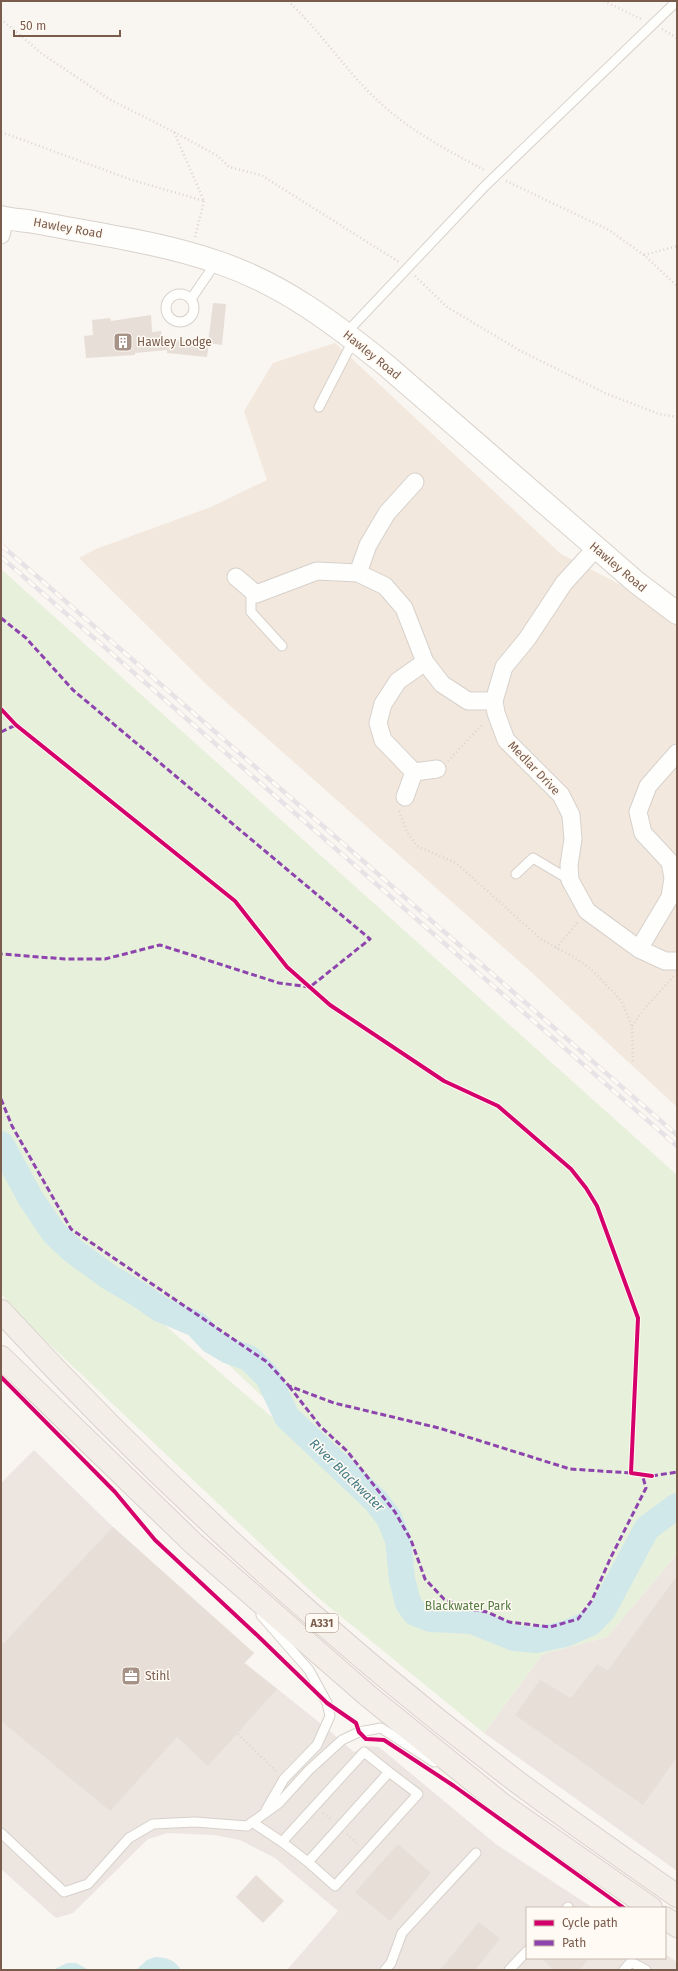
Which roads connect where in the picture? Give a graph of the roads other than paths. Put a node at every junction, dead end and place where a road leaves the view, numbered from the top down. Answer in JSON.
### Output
{"nodes":[{"id":1,"x":677,"y":1,"type":"edge"},
{"id":2,"x":2,"y":223,"type":"edge"},
{"id":3,"x":217,"y":261,"type":"junction"},
{"id":4,"x":191,"y":299,"type":"dead end"},
{"id":5,"x":350,"y":336,"type":"junction"},
{"id":6,"x":319,"y":407,"type":"dead end"},
{"id":7,"x":415,"y":482,"type":"dead end"},
{"id":8,"x":596,"y":548,"type":"junction"},
{"id":9,"x":358,"y":573,"type":"junction"},
{"id":10,"x":236,"y":577,"type":"dead end"},
{"id":11,"x":256,"y":594,"type":"junction"},
{"id":12,"x":677,"y":613,"type":"edge"},
{"id":13,"x":282,"y":646,"type":"dead end"},
{"id":14,"x":425,"y":662,"type":"junction"},
{"id":15,"x":495,"y":707,"type":"junction"},
{"id":16,"x":677,"y":753,"type":"edge"},
{"id":17,"x":436,"y":769,"type":"road end"},
{"id":18,"x":414,"y":772,"type":"junction"},
{"id":19,"x":405,"y":797,"type":"road end"},
{"id":20,"x":516,"y":874,"type":"dead end"},
{"id":21,"x":570,"y":880,"type":"junction"},
{"id":22,"x":639,"y":949,"type":"junction"},
{"id":23,"x":677,"y":961,"type":"edge"},
{"id":24,"x":1,"y":1311,"type":"edge"},
{"id":25,"x":1,"y":1358,"type":"edge"},
{"id":26,"x":194,"y":1544,"type":"junction"},
{"id":27,"x":388,"y":1772,"type":"junction"},
{"id":28,"x":503,"y":1805,"type":"junction"},
{"id":29,"x":266,"y":1812,"type":"junction"},
{"id":30,"x":252,"y":1822,"type":"junction"},
{"id":31,"x":1,"y":1833,"type":"edge"},
{"id":32,"x":282,"y":1842,"type":"junction"},
{"id":33,"x":476,"y":1853,"type":"dead end"},
{"id":34,"x":308,"y":1862,"type":"junction"},
{"id":35,"x":677,"y":1896,"type":"edge"},
{"id":36,"x":650,"y":1907,"type":"edge"},
{"id":37,"x":666,"y":1919,"type":"edge"},
{"id":38,"x":677,"y":1926,"type":"edge"},
{"id":39,"x":526,"y":1952,"type":"edge"},
{"id":40,"x":385,"y":1970,"type":"edge"},
{"id":41,"x":509,"y":1970,"type":"edge"},
{"id":42,"x":624,"y":1970,"type":"edge"},
{"id":43,"x":646,"y":1970,"type":"edge"}],
"edges":[{"from":1,"to":5,"type":"lane"},
{"from":2,"to":3,"type":"main road","name":"Hawley Road"},
{"from":3,"to":4,"type":"lane"},
{"from":3,"to":5,"type":"main road","name":"Hawley Road"},
{"from":5,"to":6,"type":"lane"},
{"from":5,"to":8,"type":"main road","name":"Hawley Road"},
{"from":7,"to":9,"type":"street"},
{"from":8,"to":12,"type":"main road","name":"Hawley Road"},
{"from":8,"to":15,"type":"street"},
{"from":9,"to":11,"type":"street"},
{"from":9,"to":14,"type":"street"},
{"from":10,"to":11,"type":"street"},
{"from":11,"to":13,"type":"lane"},
{"from":14,"to":15,"type":"street"},
{"from":14,"to":18,"type":"street"},
{"from":15,"to":21,"type":"street","name":"Medlar Drive"},
{"from":16,"to":22,"type":"street"},
{"from":17,"to":18,"type":"street"},
{"from":18,"to":19,"type":"street"},
{"from":20,"to":21,"type":"lane"},
{"from":21,"to":22,"type":"street","name":"Medlar Drive"},
{"from":22,"to":23,"type":"street","name":"Medlar Drive"},
{"from":24,"to":35,"type":"main road","number":"A331"},
{"from":25,"to":26,"type":"main road","number":"A331"},
{"from":26,"to":28,"type":"main road","number":"A331"},
{"from":26,"to":29,"type":"lane"},
{"from":27,"to":32,"type":"lane"},
{"from":27,"to":34,"type":"lane"},
{"from":27,"to":34,"type":"lane"},
{"from":28,"to":29,"type":"lane"},
{"from":28,"to":36,"type":"main road","number":"A331"},
{"from":29,"to":30,"type":"lane"},
{"from":30,"to":31,"type":"lane"},
{"from":30,"to":32,"type":"lane"},
{"from":32,"to":34,"type":"lane"},
{"from":33,"to":40,"type":"lane"},
{"from":37,"to":38,"type":"main road"},
{"from":39,"to":41,"type":"lane"},
{"from":42,"to":43,"type":"lane"}]}
